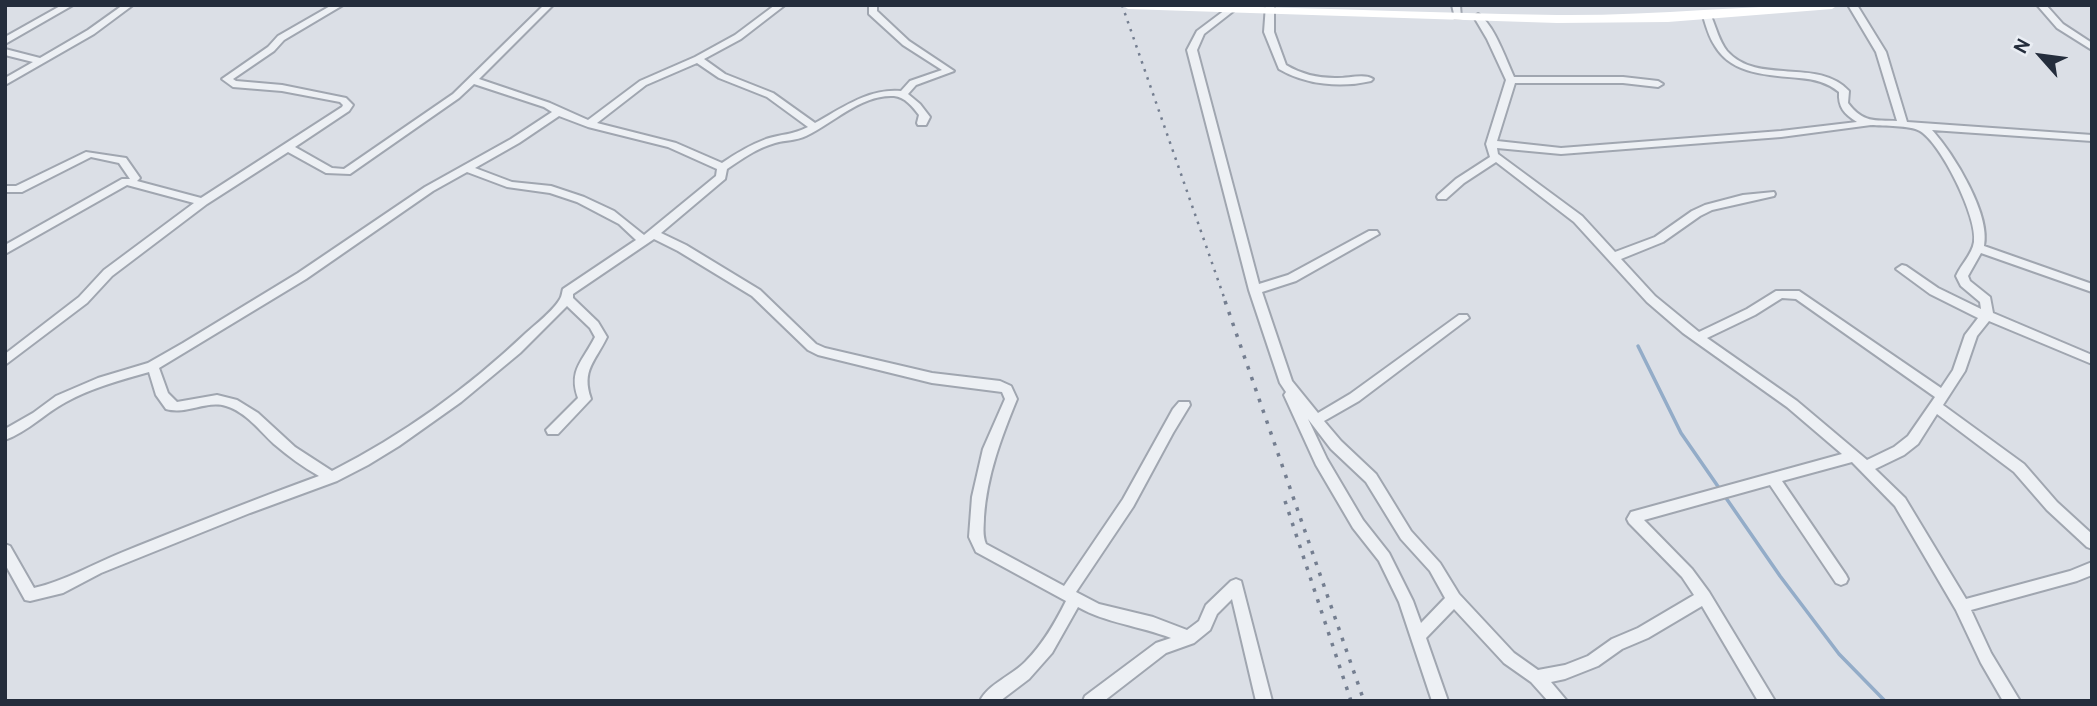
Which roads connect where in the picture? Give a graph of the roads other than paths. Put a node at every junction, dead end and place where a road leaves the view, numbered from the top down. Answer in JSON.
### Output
{"nodes":[{"id":1,"x":69,"y":5,"type":"edge"},
{"id":2,"x":129,"y":5,"type":"edge"},
{"id":3,"x":339,"y":5,"type":"edge"},
{"id":4,"x":549,"y":5,"type":"edge"},
{"id":5,"x":781,"y":5,"type":"edge"},
{"id":6,"x":873,"y":5,"type":"edge"},
{"id":7,"x":1128,"y":5,"type":"edge"},
{"id":8,"x":1832,"y":5,"type":"edge"},
{"id":9,"x":1852,"y":5,"type":"edge"},
{"id":10,"x":2041,"y":5,"type":"edge"},
{"id":11,"x":1270,"y":7,"type":"edge"},
{"id":12,"x":1232,"y":9,"type":"junction"},
{"id":13,"x":1457,"y":11,"type":"edge"},
{"id":14,"x":1707,"y":16,"type":"junction"},
{"id":15,"x":1478,"y":17,"type":"junction"},
{"id":16,"x":2071,"y":32,"type":"junction"},
{"id":17,"x":2092,"y":35,"type":"edge"},
{"id":18,"x":5,"y":41,"type":"edge"},
{"id":19,"x":2092,"y":47,"type":"edge"},
{"id":20,"x":5,"y":52,"type":"edge"},
{"id":21,"x":698,"y":58,"type":"junction"},
{"id":22,"x":41,"y":61,"type":"junction"},
{"id":23,"x":1368,"y":79,"type":"dead end"},
{"id":24,"x":472,"y":80,"type":"junction"},
{"id":25,"x":1511,"y":80,"type":"junction"},
{"id":26,"x":5,"y":82,"type":"edge"},
{"id":27,"x":1658,"y":84,"type":"dead end"},
{"id":28,"x":903,"y":94,"type":"junction"},
{"id":29,"x":558,"y":112,"type":"junction"},
{"id":30,"x":922,"y":122,"type":"dead end"},
{"id":31,"x":590,"y":123,"type":"junction"},
{"id":32,"x":1870,"y":124,"type":"junction"},
{"id":33,"x":1903,"y":124,"type":"junction"},
{"id":34,"x":816,"y":128,"type":"junction"},
{"id":35,"x":2092,"y":138,"type":"edge"},
{"id":36,"x":1491,"y":144,"type":"junction"},
{"id":37,"x":287,"y":147,"type":"junction"},
{"id":38,"x":1496,"y":158,"type":"junction"},
{"id":39,"x":466,"y":167,"type":"junction"},
{"id":40,"x":722,"y":168,"type":"junction"},
{"id":41,"x":135,"y":178,"type":"dead end"},
{"id":42,"x":5,"y":189,"type":"edge"},
{"id":43,"x":1770,"y":194,"type":"dead end"},
{"id":44,"x":1442,"y":197,"type":"dead end"},
{"id":45,"x":203,"y":202,"type":"junction"},
{"id":46,"x":1373,"y":234,"type":"dead end"},
{"id":47,"x":648,"y":237,"type":"junction"},
{"id":48,"x":1979,"y":248,"type":"junction"},
{"id":49,"x":5,"y":250,"type":"edge"},
{"id":50,"x":1612,"y":257,"type":"junction"},
{"id":51,"x":1902,"y":269,"type":"dead end"},
{"id":52,"x":2092,"y":288,"type":"edge"},
{"id":53,"x":1255,"y":290,"type":"junction"},
{"id":54,"x":567,"y":299,"type":"junction"},
{"id":55,"x":1986,"y":315,"type":"junction"},
{"id":56,"x":1463,"y":318,"type":"dead end"},
{"id":57,"x":1698,"y":338,"type":"junction"},
{"id":58,"x":2092,"y":360,"type":"edge"},
{"id":59,"x":5,"y":361,"type":"edge"},
{"id":60,"x":152,"y":366,"type":"junction"},
{"id":61,"x":1286,"y":383,"type":"junction"},
{"id":62,"x":1939,"y":401,"type":"junction"},
{"id":63,"x":1184,"y":405,"type":"dead end"},
{"id":64,"x":1317,"y":420,"type":"junction"},
{"id":65,"x":553,"y":430,"type":"dead end"},
{"id":66,"x":5,"y":435,"type":"edge"},
{"id":67,"x":1854,"y":456,"type":"junction"},
{"id":68,"x":1866,"y":467,"type":"junction"},
{"id":69,"x":332,"y":477,"type":"junction"},
{"id":70,"x":1773,"y":478,"type":"junction"},
{"id":71,"x":2092,"y":543,"type":"edge"},
{"id":72,"x":5,"y":550,"type":"edge"},
{"id":73,"x":2092,"y":568,"type":"edge"},
{"id":74,"x":1841,"y":579,"type":"dead end"},
{"id":75,"x":1704,"y":597,"type":"junction"},
{"id":76,"x":1070,"y":598,"type":"junction"},
{"id":77,"x":1454,"y":599,"type":"junction"},
{"id":78,"x":1962,"y":606,"type":"junction"},
{"id":79,"x":1418,"y":636,"type":"junction"},
{"id":80,"x":1189,"y":638,"type":"junction"},
{"id":81,"x":1536,"y":677,"type":"junction"},
{"id":82,"x":988,"y":701,"type":"edge"},
{"id":83,"x":1091,"y":701,"type":"edge"},
{"id":84,"x":1264,"y":701,"type":"edge"},
{"id":85,"x":1440,"y":701,"type":"edge"},
{"id":86,"x":1559,"y":701,"type":"edge"},
{"id":87,"x":1767,"y":701,"type":"edge"},
{"id":88,"x":2012,"y":701,"type":"edge"}],
"edges":[{"from":1,"to":18,"type":"street"},
{"from":2,"to":22,"type":"street"},
{"from":3,"to":37,"type":"street"},
{"from":4,"to":24,"type":"street"},
{"from":5,"to":21,"type":"street"},
{"from":6,"to":28,"type":"street"},
{"from":7,"to":12,"type":"main road"},
{"from":8,"to":14,"type":"main road"},
{"from":9,"to":33,"type":"street"},
{"from":10,"to":16,"type":"street"},
{"from":11,"to":12,"type":"main road"},
{"from":11,"to":13,"type":"main road"},
{"from":11,"to":23,"type":"street"},
{"from":12,"to":53,"type":"street"},
{"from":13,"to":15,"type":"main road"},
{"from":14,"to":15,"type":"main road"},
{"from":14,"to":32,"type":"street"},
{"from":15,"to":25,"type":"street"},
{"from":16,"to":17,"type":"street"},
{"from":16,"to":19,"type":"street"},
{"from":20,"to":22,"type":"street"},
{"from":21,"to":31,"type":"street"},
{"from":21,"to":34,"type":"street"},
{"from":22,"to":26,"type":"street"},
{"from":24,"to":29,"type":"street"},
{"from":24,"to":37,"type":"street"},
{"from":25,"to":27,"type":"street"},
{"from":25,"to":36,"type":"street"},
{"from":28,"to":30,"type":"street"},
{"from":28,"to":34,"type":"street"},
{"from":29,"to":31,"type":"street"},
{"from":29,"to":39,"type":"street"},
{"from":31,"to":40,"type":"street"},
{"from":32,"to":33,"type":"street"},
{"from":32,"to":36,"type":"street"},
{"from":33,"to":35,"type":"street"},
{"from":33,"to":48,"type":"street"},
{"from":34,"to":40,"type":"street"},
{"from":36,"to":38,"type":"street"},
{"from":37,"to":45,"type":"street"},
{"from":38,"to":44,"type":"street"},
{"from":38,"to":50,"type":"street"},
{"from":39,"to":47,"type":"street"},
{"from":39,"to":60,"type":"street"},
{"from":40,"to":47,"type":"street"},
{"from":41,"to":42,"type":"street"},
{"from":43,"to":50,"type":"street"},
{"from":45,"to":49,"type":"street"},
{"from":45,"to":59,"type":"street"},
{"from":46,"to":53,"type":"street"},
{"from":47,"to":54,"type":"street"},
{"from":47,"to":76,"type":"street"},
{"from":48,"to":52,"type":"street"},
{"from":48,"to":55,"type":"street"},
{"from":50,"to":57,"type":"street"},
{"from":51,"to":55,"type":"street"},
{"from":53,"to":61,"type":"street"},
{"from":54,"to":65,"type":"street"},
{"from":54,"to":69,"type":"street"},
{"from":55,"to":58,"type":"street"},
{"from":55,"to":62,"type":"street"},
{"from":56,"to":64,"type":"street"},
{"from":57,"to":62,"type":"street"},
{"from":57,"to":67,"type":"street"},
{"from":60,"to":66,"type":"street"},
{"from":60,"to":69,"type":"street"},
{"from":61,"to":64,"type":"street"},
{"from":61,"to":79,"type":"street"},
{"from":62,"to":68,"type":"street"},
{"from":62,"to":71,"type":"street"},
{"from":63,"to":76,"type":"street"},
{"from":64,"to":77,"type":"street"},
{"from":67,"to":68,"type":"street"},
{"from":67,"to":70,"type":"street"},
{"from":68,"to":78,"type":"street"},
{"from":69,"to":72,"type":"street"},
{"from":70,"to":74,"type":"street"},
{"from":70,"to":75,"type":"street"},
{"from":73,"to":78,"type":"street"},
{"from":75,"to":81,"type":"street"},
{"from":75,"to":87,"type":"street"},
{"from":76,"to":80,"type":"street"},
{"from":76,"to":82,"type":"street"},
{"from":77,"to":79,"type":"street"},
{"from":77,"to":81,"type":"street"},
{"from":78,"to":88,"type":"street"},
{"from":79,"to":85,"type":"street"},
{"from":80,"to":83,"type":"street"},
{"from":80,"to":84,"type":"street"},
{"from":81,"to":86,"type":"street"}]}
